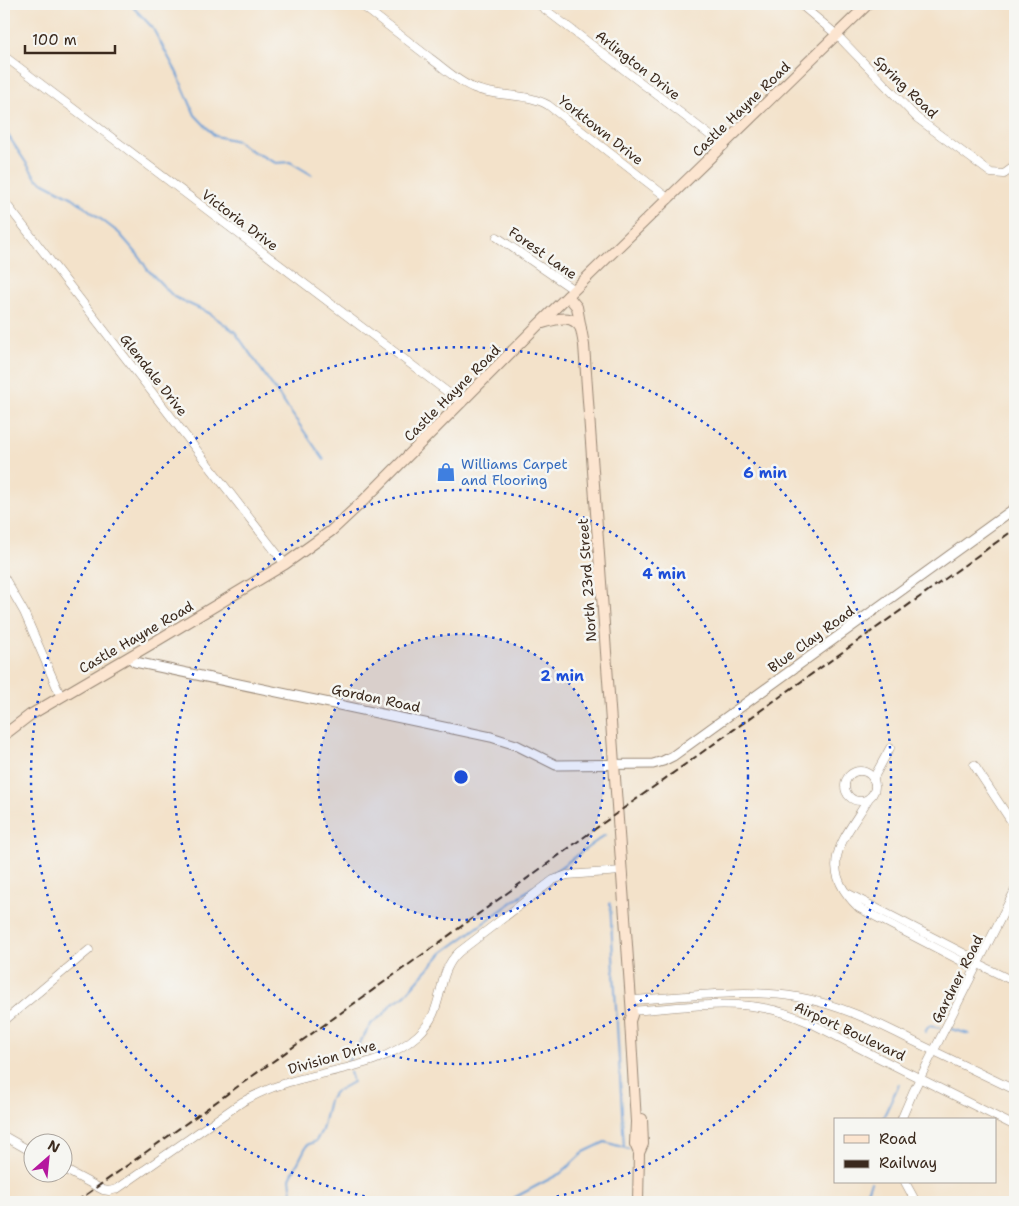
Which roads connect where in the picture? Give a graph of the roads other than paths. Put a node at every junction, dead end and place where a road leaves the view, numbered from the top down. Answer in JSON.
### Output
{"nodes":[{"id":1,"x":360,"y":4,"type":"edge"},
{"id":2,"x":538,"y":4,"type":"edge"},
{"id":3,"x":800,"y":4,"type":"edge"},
{"id":4,"x":868,"y":4,"type":"edge"},
{"id":5,"x":837,"y":35,"type":"junction"},
{"id":6,"x":4,"y":56,"type":"edge"},
{"id":7,"x":724,"y":146,"type":"junction"},
{"id":8,"x":1015,"y":166,"type":"edge"},
{"id":9,"x":669,"y":199,"type":"junction"},
{"id":10,"x":4,"y":201,"type":"edge"},
{"id":11,"x":497,"y":237,"type":"dead end"},
{"id":12,"x":571,"y":293,"type":"junction"},
{"id":13,"x":540,"y":324,"type":"junction"},
{"id":14,"x":582,"y":333,"type":"junction"},
{"id":15,"x":462,"y":402,"type":"junction"},
{"id":16,"x":1015,"y":508,"type":"edge"},
{"id":17,"x":285,"y":564,"type":"junction"},
{"id":18,"x":4,"y":577,"type":"edge"},
{"id":19,"x":129,"y":657,"type":"junction"},
{"id":20,"x":61,"y":697,"type":"junction"},
{"id":21,"x":4,"y":735,"type":"edge"},
{"id":22,"x":890,"y":748,"type":"dead end"},
{"id":23,"x":614,"y":765,"type":"junction"},
{"id":24,"x":974,"y":765,"type":"dead end"},
{"id":25,"x":873,"y":779,"type":"junction"},
{"id":26,"x":851,"y":798,"type":"junction"},
{"id":27,"x":869,"y":798,"type":"junction"},
{"id":28,"x":854,"y":820,"type":"junction"},
{"id":29,"x":1015,"y":827,"type":"edge"},
{"id":30,"x":621,"y":871,"type":"junction"},
{"id":31,"x":1015,"y":890,"type":"edge"},
{"id":32,"x":89,"y":950,"type":"dead end"},
{"id":33,"x":978,"y":964,"type":"junction"},
{"id":34,"x":1015,"y":982,"type":"edge"},
{"id":35,"x":631,"y":1000,"type":"junction"},
{"id":36,"x":632,"y":1013,"type":"junction"},
{"id":37,"x":4,"y":1021,"type":"edge"},
{"id":38,"x":935,"y":1051,"type":"junction"},
{"id":39,"x":920,"y":1078,"type":"junction"},
{"id":40,"x":1015,"y":1090,"type":"edge"},
{"id":41,"x":902,"y":1118,"type":"edge"},
{"id":42,"x":1015,"y":1126,"type":"edge"},
{"id":43,"x":4,"y":1136,"type":"edge"},
{"id":44,"x":22,"y":1146,"type":"edge"},
{"id":45,"x":72,"y":1173,"type":"edge"},
{"id":46,"x":906,"y":1184,"type":"edge"},
{"id":47,"x":638,"y":1202,"type":"edge"},
{"id":48,"x":916,"y":1202,"type":"edge"}],
"edges":[{"from":1,"to":9,"type":"street","name":"Yorktown Drive"},
{"from":2,"to":7,"type":"street","name":"Arlington Drive"},
{"from":3,"to":5,"type":"street","name":"Spring Road"},
{"from":4,"to":5,"type":"main road","name":"Castle Hayne Road"},
{"from":5,"to":7,"type":"main road","name":"Castle Hayne Road"},
{"from":5,"to":8,"type":"street","name":"Spring Road"},
{"from":6,"to":15,"type":"street","name":"Victoria Drive"},
{"from":7,"to":9,"type":"main road","name":"Castle Hayne Road"},
{"from":9,"to":12,"type":"main road","name":"Castle Hayne Road"},
{"from":10,"to":17,"type":"street","name":"Glendale Drive"},
{"from":11,"to":12,"type":"street","name":"Forest Lane"},
{"from":12,"to":13,"type":"main road","name":"Castle Hayne Road"},
{"from":12,"to":14,"type":"main road","name":"North 23rd Street"},
{"from":13,"to":14,"type":"main road"},
{"from":13,"to":15,"type":"main road","name":"Castle Hayne Road"},
{"from":14,"to":23,"type":"main road","name":"North 23rd Street"},
{"from":15,"to":17,"type":"main road","name":"Castle Hayne Road"},
{"from":16,"to":23,"type":"street","name":"Blue Clay Road"},
{"from":17,"to":19,"type":"main road","name":"Castle Hayne Road"},
{"from":18,"to":20,"type":"street"},
{"from":19,"to":20,"type":"main road","name":"Castle Hayne Road"},
{"from":19,"to":23,"type":"street","name":"Gordon Road"},
{"from":20,"to":21,"type":"main road","name":"Castle Hayne Road"},
{"from":22,"to":25,"type":"street"},
{"from":23,"to":30,"type":"main road","name":"North 23rd Street"},
{"from":24,"to":29,"type":"street"},
{"from":25,"to":26,"type":"street"},
{"from":25,"to":27,"type":"street"},
{"from":26,"to":27,"type":"street"},
{"from":26,"to":28,"type":"street"},
{"from":27,"to":28,"type":"street"},
{"from":28,"to":33,"type":"street"},
{"from":30,"to":35,"type":"main road","name":"North 23rd Street"},
{"from":30,"to":45,"type":"street","name":"Division Drive"},
{"from":31,"to":33,"type":"street","name":"Gardner Road"},
{"from":32,"to":37,"type":"street"},
{"from":33,"to":34,"type":"street"},
{"from":33,"to":38,"type":"street","name":"Gardner Road"},
{"from":35,"to":36,"type":"main road","name":"North 23rd Street"},
{"from":35,"to":38,"type":"street","name":"Airport Boulevard"},
{"from":36,"to":39,"type":"street","name":"Airport Boulevard"},
{"from":36,"to":47,"type":"main road","name":"North 23rd Street"},
{"from":38,"to":39,"type":"street","name":"Gardner Road"},
{"from":38,"to":40,"type":"street","name":"Airport Boulevard"},
{"from":39,"to":41,"type":"street","name":"Gardner Road"},
{"from":39,"to":42,"type":"street","name":"Airport Boulevard"},
{"from":43,"to":44,"type":"street"},
{"from":46,"to":48,"type":"street"}]}
